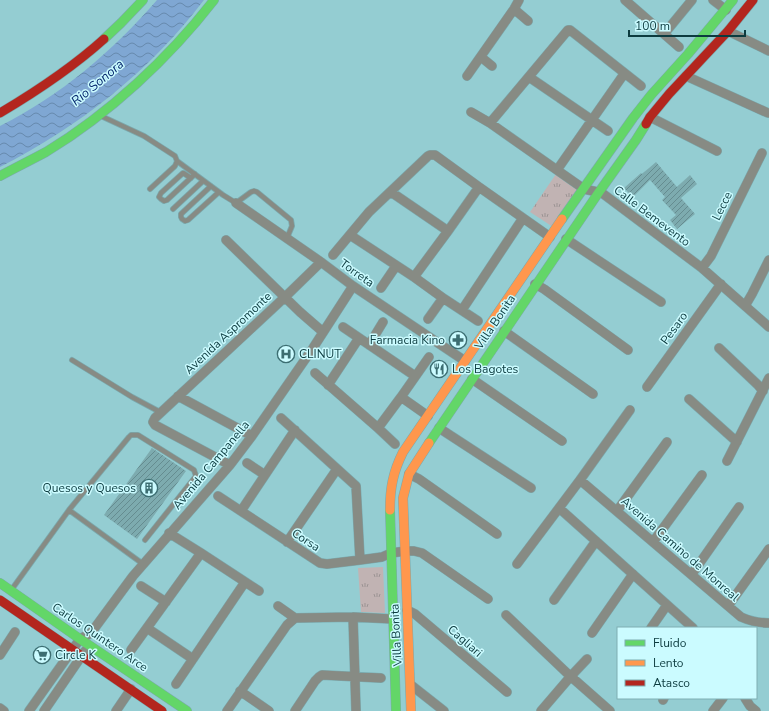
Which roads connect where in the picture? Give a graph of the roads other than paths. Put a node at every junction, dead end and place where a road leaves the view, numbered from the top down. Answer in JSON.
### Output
{"nodes":[{"id":1,"x":143,"y":0,"type":"edge"},
{"id":2,"x":214,"y":0,"type":"edge"},
{"id":3,"x":520,"y":0,"type":"edge"},
{"id":4,"x":625,"y":0,"type":"edge"},
{"id":5,"x":692,"y":0,"type":"edge"},
{"id":6,"x":733,"y":0,"type":"edge"},
{"id":7,"x":753,"y":0,"type":"edge"},
{"id":8,"x":720,"y":5,"type":"edge"},
{"id":9,"x":514,"y":9,"type":"junction"},
{"id":10,"x":528,"y":21,"type":"dead end"},
{"id":11,"x":728,"y":31,"type":"junction"},
{"id":12,"x":664,"y":34,"type":"junction"},
{"id":13,"x":679,"y":47,"type":"dead end"},
{"id":14,"x":769,"y":51,"type":"edge"},
{"id":15,"x":481,"y":57,"type":"junction"},
{"id":16,"x":492,"y":66,"type":"dead end"},
{"id":17,"x":624,"y":74,"type":"junction"},
{"id":18,"x":467,"y":76,"type":"dead end"},
{"id":19,"x":686,"y":76,"type":"junction"},
{"id":20,"x":529,"y":77,"type":"junction"},
{"id":21,"x":641,"y":86,"type":"dead end"},
{"id":22,"x":472,"y":112,"type":"dead end"},
{"id":23,"x":768,"y":112,"type":"dead end"},
{"id":24,"x":0,"y":113,"type":"edge"},
{"id":25,"x":98,"y":115,"type":"junction"},
{"id":26,"x":650,"y":117,"type":"junction"},
{"id":27,"x":591,"y":120,"type":"junction"},
{"id":28,"x":490,"y":123,"type":"junction"},
{"id":29,"x":608,"y":131,"type":"dead end"},
{"id":30,"x":717,"y":151,"type":"dead end"},
{"id":31,"x":762,"y":153,"type":"dead end"},
{"id":32,"x":177,"y":161,"type":"junction"},
{"id":33,"x":557,"y":170,"type":"junction"},
{"id":34,"x":0,"y":176,"type":"edge"},
{"id":35,"x":193,"y":176,"type":"junction"},
{"id":36,"x":203,"y":180,"type":"junction"},
{"id":37,"x":211,"y":186,"type":"junction"},
{"id":38,"x":479,"y":187,"type":"junction"},
{"id":39,"x":584,"y":188,"type":"junction"},
{"id":40,"x":150,"y":189,"type":"dead end"},
{"id":41,"x":219,"y":192,"type":"junction"},
{"id":42,"x":391,"y":192,"type":"junction"},
{"id":43,"x":599,"y":192,"type":"junction"},
{"id":44,"x":236,"y":203,"type":"junction"},
{"id":45,"x":173,"y":209,"type":"dead end"},
{"id":46,"x":524,"y":218,"type":"junction"},
{"id":47,"x":448,"y":232,"type":"junction"},
{"id":48,"x":350,"y":235,"type":"junction"},
{"id":49,"x":550,"y":237,"type":"junction"},
{"id":50,"x":286,"y":238,"type":"junction"},
{"id":51,"x":226,"y":240,"type":"dead end"},
{"id":52,"x":566,"y":240,"type":"junction"},
{"id":53,"x":333,"y":255,"type":"dead end"},
{"id":54,"x":769,"y":260,"type":"edge"},
{"id":55,"x":321,"y":262,"type":"junction"},
{"id":56,"x":396,"y":266,"type":"junction"},
{"id":57,"x":702,"y":268,"type":"junction"},
{"id":58,"x":414,"y":277,"type":"junction"},
{"id":59,"x":536,"y":284,"type":"junction"},
{"id":60,"x":720,"y":284,"type":"junction"},
{"id":61,"x":353,"y":286,"type":"junction"},
{"id":62,"x":380,"y":288,"type":"dead end"},
{"id":63,"x":285,"y":297,"type":"junction"},
{"id":64,"x":443,"y":298,"type":"junction"},
{"id":65,"x":661,"y":302,"type":"dead end"},
{"id":66,"x":745,"y":306,"type":"junction"},
{"id":67,"x":462,"y":310,"type":"junction"},
{"id":68,"x":428,"y":320,"type":"dead end"},
{"id":69,"x":478,"y":321,"type":"dead end"},
{"id":70,"x":383,"y":322,"type":"dead end"},
{"id":71,"x":769,"y":326,"type":"edge"},
{"id":72,"x":343,"y":327,"type":"dead end"},
{"id":73,"x":504,"y":331,"type":"junction"},
{"id":74,"x":323,"y":332,"type":"junction"},
{"id":75,"x":359,"y":338,"type":"junction"},
{"id":76,"x":369,"y":345,"type":"junction"},
{"id":77,"x":719,"y":348,"type":"dead end"},
{"id":78,"x":628,"y":350,"type":"dead end"},
{"id":79,"x":429,"y":357,"type":"dead end"},
{"id":80,"x":72,"y":360,"type":"dead end"},
{"id":81,"x":465,"y":361,"type":"junction"},
{"id":82,"x":315,"y":373,"type":"dead end"},
{"id":83,"x":415,"y":376,"type":"junction"},
{"id":84,"x":769,"y":378,"type":"edge"},
{"id":85,"x":472,"y":379,"type":"junction"},
{"id":86,"x":328,"y":385,"type":"junction"},
{"id":87,"x":647,"y":387,"type":"dead end"},
{"id":88,"x":763,"y":391,"type":"junction"},
{"id":89,"x":593,"y":394,"type":"dead end"},
{"id":90,"x":178,"y":396,"type":"junction"},
{"id":91,"x":400,"y":397,"type":"junction"},
{"id":92,"x":690,"y":399,"type":"dead end"},
{"id":93,"x":630,"y":410,"type":"dead end"},
{"id":94,"x":160,"y":412,"type":"junction"},
{"id":95,"x":428,"y":416,"type":"junction"},
{"id":96,"x":281,"y":418,"type":"dead end"},
{"id":97,"x":378,"y":428,"type":"junction"},
{"id":98,"x":439,"y":428,"type":"junction"},
{"id":99,"x":295,"y":430,"type":"junction"},
{"id":100,"x":252,"y":436,"type":"junction"},
{"id":101,"x":562,"y":441,"type":"dead end"},
{"id":102,"x":667,"y":442,"type":"dead end"},
{"id":103,"x":737,"y":442,"type":"junction"},
{"id":104,"x":394,"y":444,"type":"dead end"},
{"id":105,"x":728,"y":461,"type":"dead end"},
{"id":106,"x":247,"y":463,"type":"dead end"},
{"id":107,"x":230,"y":465,"type":"junction"},
{"id":108,"x":338,"y":469,"type":"junction"},
{"id":109,"x":409,"y":474,"type":"junction"},
{"id":110,"x":265,"y":475,"type":"junction"},
{"id":111,"x":702,"y":475,"type":"dead end"},
{"id":112,"x":580,"y":480,"type":"junction"},
{"id":113,"x":531,"y":488,"type":"dead end"},
{"id":114,"x":218,"y":496,"type":"dead end"},
{"id":115,"x":739,"y":507,"type":"dead end"},
{"id":116,"x":559,"y":508,"type":"junction"},
{"id":117,"x":69,"y":510,"type":"junction"},
{"id":118,"x":241,"y":511,"type":"junction"},
{"id":119,"x":617,"y":511,"type":"junction"},
{"id":120,"x":169,"y":533,"type":"junction"},
{"id":121,"x":497,"y":534,"type":"dead end"},
{"id":122,"x":145,"y":540,"type":"dead end"},
{"id":123,"x":596,"y":541,"type":"junction"},
{"id":124,"x":287,"y":542,"type":"junction"},
{"id":125,"x":653,"y":542,"type":"junction"},
{"id":126,"x":769,"y":548,"type":"edge"},
{"id":127,"x":406,"y":551,"type":"junction"},
{"id":128,"x":201,"y":553,"type":"junction"},
{"id":129,"x":391,"y":553,"type":"junction"},
{"id":130,"x":360,"y":560,"type":"junction"},
{"id":131,"x":143,"y":564,"type":"junction"},
{"id":132,"x":517,"y":564,"type":"dead end"},
{"id":133,"x":633,"y":574,"type":"junction"},
{"id":134,"x":692,"y":574,"type":"junction"},
{"id":135,"x":245,"y":582,"type":"junction"},
{"id":136,"x":0,"y":583,"type":"edge"},
{"id":137,"x":141,"y":586,"type":"dead end"},
{"id":138,"x":11,"y":591,"type":"junction"},
{"id":139,"x":259,"y":591,"type":"dead end"},
{"id":140,"x":488,"y":599,"type":"dead end"},
{"id":141,"x":0,"y":600,"type":"edge"},
{"id":142,"x":554,"y":600,"type":"dead end"},
{"id":143,"x":166,"y":602,"type":"junction"},
{"id":144,"x":667,"y":605,"type":"junction"},
{"id":145,"x":278,"y":606,"type":"dead end"},
{"id":146,"x":728,"y":606,"type":"junction"},
{"id":147,"x":407,"y":610,"type":"junction"},
{"id":148,"x":506,"y":615,"type":"dead end"},
{"id":149,"x":353,"y":617,"type":"junction"},
{"id":150,"x":295,"y":618,"type":"junction"},
{"id":151,"x":393,"y":619,"type":"junction"},
{"id":152,"x":769,"y":624,"type":"edge"},
{"id":153,"x":652,"y":627,"type":"edge"},
{"id":154,"x":692,"y":627,"type":"edge"},
{"id":155,"x":147,"y":628,"type":"junction"},
{"id":156,"x":15,"y":632,"type":"dead end"},
{"id":157,"x":91,"y":633,"type":"junction"},
{"id":158,"x":592,"y":633,"type":"dead end"},
{"id":159,"x":80,"y":639,"type":"junction"},
{"id":160,"x":89,"y":645,"type":"junction"},
{"id":161,"x":2,"y":649,"type":"edge"},
{"id":162,"x":73,"y":650,"type":"junction"},
{"id":163,"x":131,"y":650,"type":"dead end"},
{"id":164,"x":82,"y":656,"type":"junction"},
{"id":165,"x":193,"y":659,"type":"junction"},
{"id":166,"x":587,"y":660,"type":"dead end"},
{"id":167,"x":571,"y":676,"type":"junction"},
{"id":168,"x":354,"y":677,"type":"junction"},
{"id":169,"x":381,"y":678,"type":"dead end"},
{"id":170,"x":176,"y":684,"type":"dead end"},
{"id":171,"x":411,"y":685,"type":"junction"},
{"id":172,"x":131,"y":690,"type":"junction"},
{"id":173,"x":240,"y":691,"type":"junction"},
{"id":174,"x":506,"y":692,"type":"dead end"},
{"id":175,"x":721,"y":699,"type":"edge"},
{"id":176,"x":746,"y":699,"type":"edge"},
{"id":177,"x":0,"y":708,"type":"edge"},
{"id":178,"x":4,"y":711,"type":"edge"},
{"id":179,"x":29,"y":711,"type":"edge"},
{"id":180,"x":44,"y":711,"type":"edge"},
{"id":181,"x":116,"y":711,"type":"edge"},
{"id":182,"x":162,"y":711,"type":"edge"},
{"id":183,"x":187,"y":711,"type":"edge"},
{"id":184,"x":227,"y":711,"type":"edge"},
{"id":185,"x":269,"y":711,"type":"edge"},
{"id":186,"x":295,"y":711,"type":"edge"},
{"id":187,"x":356,"y":711,"type":"edge"},
{"id":188,"x":396,"y":711,"type":"edge"},
{"id":189,"x":412,"y":711,"type":"edge"},
{"id":190,"x":444,"y":711,"type":"edge"},
{"id":191,"x":541,"y":711,"type":"edge"},
{"id":192,"x":610,"y":711,"type":"edge"},
{"id":193,"x":713,"y":711,"type":"edge"},
{"id":194,"x":756,"y":711,"type":"edge"}],
"edges":[{"from":1,"to":24,"type":"street"},
{"from":2,"to":25,"type":"street"},
{"from":3,"to":9,"type":"street"},
{"from":4,"to":12,"type":"street"},
{"from":5,"to":12,"type":"street"},
{"from":6,"to":8,"type":"street","name":"Villa Bonita"},
{"from":7,"to":11,"type":"street","name":"Villa Bonita"},
{"from":8,"to":39,"type":"street","name":"Villa Bonita"},
{"from":9,"to":10,"type":"street"},
{"from":9,"to":15,"type":"street"},
{"from":11,"to":14,"type":"street"},
{"from":11,"to":19,"type":"street","name":"Villa Bonita"},
{"from":12,"to":13,"type":"street"},
{"from":15,"to":16,"type":"street"},
{"from":15,"to":18,"type":"street"},
{"from":17,"to":20,"type":"street"},
{"from":17,"to":21,"type":"street"},
{"from":17,"to":27,"type":"street"},
{"from":19,"to":23,"type":"street"},
{"from":19,"to":26,"type":"street","name":"Villa Bonita"},
{"from":20,"to":27,"type":"street"},
{"from":20,"to":28,"type":"street"},
{"from":22,"to":28,"type":"street","name":"Calle Bemevento"},
{"from":25,"to":32,"type":"lane"},
{"from":25,"to":34,"type":"street"},
{"from":26,"to":30,"type":"street"},
{"from":26,"to":43,"type":"street","name":"Villa Bonita"},
{"from":27,"to":29,"type":"street"},
{"from":27,"to":33,"type":"street"},
{"from":28,"to":33,"type":"street","name":"Calle Bemevento"},
{"from":31,"to":57,"type":"street","name":"Lecce"},
{"from":32,"to":35,"type":"lane"},
{"from":32,"to":40,"type":"lane"},
{"from":33,"to":39,"type":"street","name":"Calle Bemevento"},
{"from":35,"to":35,"type":"lane"},
{"from":35,"to":36,"type":"lane"},
{"from":36,"to":37,"type":"lane"},
{"from":36,"to":45,"type":"lane"},
{"from":37,"to":41,"type":"lane"},
{"from":37,"to":41,"type":"lane"},
{"from":38,"to":42,"type":"street"},
{"from":38,"to":46,"type":"street"},
{"from":38,"to":47,"type":"street"},
{"from":39,"to":43,"type":"street","name":"Calle Bemevento"},
{"from":39,"to":49,"type":"street","name":"Villa Bonita"},
{"from":41,"to":44,"type":"lane"},
{"from":42,"to":47,"type":"street"},
{"from":42,"to":48,"type":"street"},
{"from":43,"to":52,"type":"street","name":"Villa Bonita"},
{"from":43,"to":57,"type":"street","name":"Calle Bemevento"},
{"from":44,"to":50,"type":"street","name":"Torreta"},
{"from":44,"to":50,"type":"lane"},
{"from":46,"to":49,"type":"street"},
{"from":46,"to":67,"type":"street"},
{"from":47,"to":58,"type":"street"},
{"from":48,"to":53,"type":"street"},
{"from":48,"to":56,"type":"street"},
{"from":49,"to":81,"type":"street","name":"Villa Bonita"},
{"from":50,"to":55,"type":"street","name":"Torreta"},
{"from":51,"to":63,"type":"street"},
{"from":52,"to":59,"type":"street","name":"Villa Bonita"},
{"from":52,"to":65,"type":"street"},
{"from":54,"to":66,"type":"street"},
{"from":55,"to":61,"type":"street","name":"Torreta"},
{"from":55,"to":63,"type":"street","name":"Avenida Aspromonte"},
{"from":56,"to":58,"type":"street"},
{"from":56,"to":62,"type":"street"},
{"from":57,"to":60,"type":"street","name":"Calle Bemevento"},
{"from":58,"to":64,"type":"street"},
{"from":59,"to":73,"type":"street","name":"Villa Bonita"},
{"from":59,"to":78,"type":"street"},
{"from":60,"to":66,"type":"street","name":"Calle Bemevento"},
{"from":60,"to":87,"type":"street","name":"Pesaro"},
{"from":61,"to":74,"type":"street","name":"Avenida Campanella"},
{"from":61,"to":81,"type":"street","name":"Torreta"},
{"from":63,"to":74,"type":"street"},
{"from":63,"to":90,"type":"street","name":"Avenida Aspromonte"},
{"from":64,"to":67,"type":"street"},
{"from":64,"to":68,"type":"street"},
{"from":66,"to":71,"type":"street","name":"Calle Bemevento"},
{"from":67,"to":69,"type":"street"},
{"from":70,"to":76,"type":"street"},
{"from":72,"to":75,"type":"street"},
{"from":73,"to":85,"type":"street","name":"Villa Bonita"},
{"from":73,"to":89,"type":"street"},
{"from":74,"to":100,"type":"street","name":"Avenida Campanella"},
{"from":75,"to":76,"type":"street"},
{"from":75,"to":86,"type":"street"},
{"from":76,"to":83,"type":"street"},
{"from":77,"to":88,"type":"street"},
{"from":79,"to":83,"type":"street"},
{"from":80,"to":94,"type":"lane"},
{"from":81,"to":95,"type":"street","name":"Villa Bonita"},
{"from":82,"to":86,"type":"street"},
{"from":83,"to":91,"type":"street"},
{"from":84,"to":88,"type":"street"},
{"from":85,"to":98,"type":"street","name":"Villa Bonita"},
{"from":85,"to":101,"type":"street"},
{"from":86,"to":97,"type":"street"},
{"from":88,"to":103,"type":"street"},
{"from":90,"to":94,"type":"street","name":"Avenida Aspromonte"},
{"from":90,"to":100,"type":"street"},
{"from":91,"to":95,"type":"street"},
{"from":91,"to":97,"type":"street"},
{"from":92,"to":103,"type":"street"},
{"from":93,"to":112,"type":"street"},
{"from":94,"to":107,"type":"street","name":"Avenida Aspromonte"},
{"from":95,"to":129,"type":"street","name":"Villa Bonita"},
{"from":96,"to":99,"type":"street"},
{"from":97,"to":104,"type":"street"},
{"from":98,"to":109,"type":"street","name":"Villa Bonita"},
{"from":98,"to":113,"type":"street"},
{"from":99,"to":108,"type":"street"},
{"from":99,"to":110,"type":"street"},
{"from":100,"to":107,"type":"street","name":"Avenida Campanella"},
{"from":102,"to":119,"type":"street"},
{"from":103,"to":105,"type":"street"},
{"from":106,"to":110,"type":"street"},
{"from":107,"to":120,"type":"street","name":"Avenida Campanella"},
{"from":108,"to":124,"type":"street"},
{"from":108,"to":130,"type":"street"},
{"from":109,"to":121,"type":"street"},
{"from":109,"to":127,"type":"street","name":"Villa Bonita"},
{"from":110,"to":118,"type":"street"},
{"from":111,"to":125,"type":"street"},
{"from":112,"to":116,"type":"street"},
{"from":112,"to":119,"type":"street","name":"Avenida Camino de Monreal"},
{"from":114,"to":118,"type":"street","name":"Corsa"},
{"from":115,"to":134,"type":"street"},
{"from":116,"to":123,"type":"street"},
{"from":116,"to":132,"type":"street"},
{"from":117,"to":122,"type":"lane"},
{"from":117,"to":131,"type":"lane"},
{"from":117,"to":138,"type":"lane"},
{"from":118,"to":124,"type":"street","name":"Corsa"},
{"from":119,"to":125,"type":"street","name":"Avenida Camino de Monreal"},
{"from":120,"to":128,"type":"street"},
{"from":120,"to":131,"type":"street","name":"Avenida Campanella"},
{"from":123,"to":133,"type":"street"},
{"from":123,"to":142,"type":"street"},
{"from":124,"to":130,"type":"street","name":"Corsa"},
{"from":125,"to":134,"type":"street","name":"Avenida Camino de Monreal"},
{"from":126,"to":146,"type":"street"},
{"from":127,"to":129,"type":"street","name":"Corsa"},
{"from":127,"to":140,"type":"street","name":"Corsa"},
{"from":127,"to":147,"type":"street","name":"Villa Bonita"},
{"from":128,"to":135,"type":"street"},
{"from":128,"to":143,"type":"street"},
{"from":129,"to":130,"type":"street","name":"Corsa"},
{"from":129,"to":151,"type":"street","name":"Villa Bonita"},
{"from":131,"to":157,"type":"street","name":"Avenida Campanella"},
{"from":133,"to":144,"type":"street"},
{"from":133,"to":158,"type":"street"},
{"from":134,"to":146,"type":"street","name":"Avenida Camino de Monreal"},
{"from":135,"to":139,"type":"street"},
{"from":135,"to":165,"type":"street"},
{"from":136,"to":138,"type":"street","name":"Carlos Quintero Arce"},
{"from":137,"to":143,"type":"street"},
{"from":138,"to":159,"type":"street","name":"Carlos Quintero Arce"},
{"from":141,"to":162,"type":"street"},
{"from":143,"to":155,"type":"street"},
{"from":144,"to":153,"type":"street"},
{"from":144,"to":154,"type":"street"},
{"from":145,"to":150,"type":"street"},
{"from":146,"to":152,"type":"street","name":"Avenida Camino de Monreal"},
{"from":147,"to":171,"type":"street","name":"Villa Bonita"},
{"from":147,"to":174,"type":"street","name":"Cagliari"},
{"from":148,"to":167,"type":"street"},
{"from":149,"to":150,"type":"street"},
{"from":149,"to":151,"type":"street"},
{"from":149,"to":168,"type":"street"},
{"from":150,"to":173,"type":"street"},
{"from":151,"to":188,"type":"street","name":"Villa Bonita"},
{"from":155,"to":163,"type":"street"},
{"from":155,"to":165,"type":"street"},
{"from":156,"to":161,"type":"street"},
{"from":157,"to":159,"type":"street","name":"Avenida Campanella"},
{"from":157,"to":160,"type":"street","name":"Avenida Campanella"},
{"from":159,"to":160,"type":"street","name":"Carlos Quintero Arce"},
{"from":159,"to":162,"type":"street"},
{"from":160,"to":164,"type":"street"},
{"from":160,"to":183,"type":"street","name":"Carlos Quintero Arce"},
{"from":162,"to":164,"type":"street"},
{"from":162,"to":179,"type":"street"},
{"from":164,"to":172,"type":"street"},
{"from":164,"to":180,"type":"street"},
{"from":165,"to":170,"type":"street"},
{"from":166,"to":167,"type":"street"},
{"from":167,"to":191,"type":"street"},
{"from":167,"to":192,"type":"street"},
{"from":168,"to":169,"type":"street"},
{"from":168,"to":186,"type":"street"},
{"from":168,"to":187,"type":"street"},
{"from":171,"to":189,"type":"street","name":"Villa Bonita"},
{"from":171,"to":190,"type":"street"},
{"from":172,"to":181,"type":"street"},
{"from":172,"to":182,"type":"street"},
{"from":173,"to":184,"type":"street"},
{"from":173,"to":185,"type":"street"},
{"from":175,"to":193,"type":"street"},
{"from":176,"to":194,"type":"street"},
{"from":177,"to":178,"type":"street"}]}
